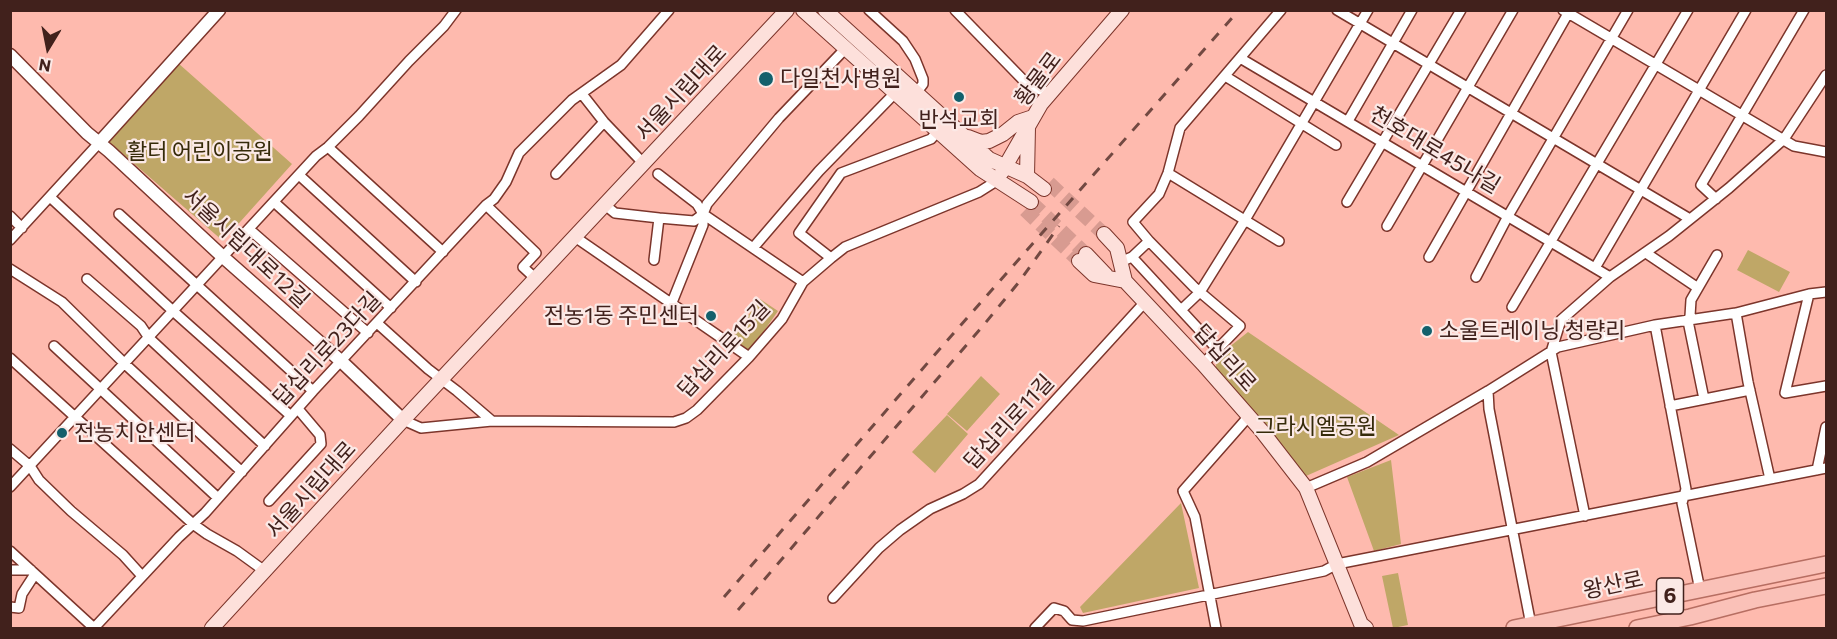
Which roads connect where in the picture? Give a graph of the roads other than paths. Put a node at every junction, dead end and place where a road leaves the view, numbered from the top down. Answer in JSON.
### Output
{"nodes":[{"id":1,"x":219,"y":10,"type":"edge"},
{"id":2,"x":456,"y":10,"type":"edge"},
{"id":3,"x":669,"y":10,"type":"edge"},
{"id":4,"x":788,"y":10,"type":"edge"},
{"id":5,"x":803,"y":10,"type":"edge"},
{"id":6,"x":825,"y":10,"type":"edge"},
{"id":7,"x":869,"y":10,"type":"edge"},
{"id":8,"x":955,"y":10,"type":"edge"},
{"id":9,"x":1122,"y":10,"type":"edge"},
{"id":10,"x":1281,"y":10,"type":"edge"},
{"id":11,"x":1337,"y":10,"type":"edge"},
{"id":12,"x":1368,"y":10,"type":"edge"},
{"id":13,"x":1412,"y":10,"type":"edge"},
{"id":14,"x":1461,"y":10,"type":"edge"},
{"id":15,"x":1513,"y":10,"type":"edge"},
{"id":16,"x":1628,"y":10,"type":"edge"},
{"id":17,"x":1688,"y":10,"type":"edge"},
{"id":18,"x":1746,"y":10,"type":"edge"},
{"id":19,"x":1804,"y":10,"type":"edge"},
{"id":20,"x":1567,"y":12,"type":"edge"},
{"id":21,"x":1359,"y":25,"type":"junction"},
{"id":22,"x":1611,"y":39,"type":"junction"},
{"id":23,"x":1393,"y":45,"type":"junction"},
{"id":24,"x":845,"y":49,"type":"junction"},
{"id":25,"x":10,"y":56,"type":"edge"},
{"id":26,"x":1240,"y":58,"type":"junction"},
{"id":27,"x":1656,"y":65,"type":"junction"},
{"id":28,"x":1428,"y":66,"type":"junction"},
{"id":29,"x":1827,"y":75,"type":"edge"},
{"id":30,"x":1224,"y":76,"type":"junction"},
{"id":31,"x":1468,"y":89,"type":"junction"},
{"id":32,"x":1700,"y":91,"type":"junction"},
{"id":33,"x":895,"y":93,"type":"junction"},
{"id":34,"x":916,"y":93,"type":"junction"},
{"id":35,"x":1050,"y":93,"type":"junction"},
{"id":36,"x":582,"y":94,"type":"junction"},
{"id":37,"x":1314,"y":101,"type":"junction"},
{"id":38,"x":1510,"y":114,"type":"junction"},
{"id":39,"x":1741,"y":115,"type":"junction"},
{"id":40,"x":1348,"y":121,"type":"junction"},
{"id":41,"x":604,"y":122,"type":"junction"},
{"id":42,"x":1031,"y":122,"type":"junction"},
{"id":43,"x":1301,"y":123,"type":"junction"},
{"id":44,"x":938,"y":131,"type":"junction"},
{"id":45,"x":964,"y":136,"type":"junction"},
{"id":46,"x":1553,"y":139,"type":"junction"},
{"id":47,"x":1784,"y":139,"type":"junction"},
{"id":48,"x":1383,"y":142,"type":"junction"},
{"id":49,"x":99,"y":143,"type":"junction"},
{"id":50,"x":1336,"y":145,"type":"dead end"},
{"id":51,"x":328,"y":147,"type":"junction"},
{"id":52,"x":1827,"y":152,"type":"edge"},
{"id":53,"x":1029,"y":160,"type":"junction"},
{"id":54,"x":644,"y":164,"type":"junction"},
{"id":55,"x":1422,"y":165,"type":"junction"},
{"id":56,"x":1598,"y":165,"type":"junction"},
{"id":57,"x":1006,"y":166,"type":"junction"},
{"id":58,"x":1168,"y":173,"type":"junction"},
{"id":59,"x":556,"y":174,"type":"dead end"},
{"id":60,"x":658,"y":174,"type":"dead end"},
{"id":61,"x":298,"y":175,"type":"junction"},
{"id":62,"x":1027,"y":176,"type":"junction"},
{"id":63,"x":998,"y":180,"type":"junction"},
{"id":64,"x":1641,"y":190,"type":"junction"},
{"id":65,"x":1465,"y":191,"type":"junction"},
{"id":66,"x":50,"y":197,"type":"junction"},
{"id":67,"x":1716,"y":199,"type":"junction"},
{"id":68,"x":274,"y":202,"type":"junction"},
{"id":69,"x":1347,"y":202,"type":"dead end"},
{"id":70,"x":486,"y":205,"type":"junction"},
{"id":71,"x":605,"y":205,"type":"junction"},
{"id":72,"x":1028,"y":206,"type":"tunnel mouth"},
{"id":73,"x":119,"y":214,"type":"dead end"},
{"id":74,"x":703,"y":214,"type":"junction"},
{"id":75,"x":10,"y":216,"type":"edge"},
{"id":76,"x":1508,"y":216,"type":"junction"},
{"id":77,"x":659,"y":218,"type":"junction"},
{"id":78,"x":1690,"y":219,"type":"junction"},
{"id":79,"x":1245,"y":220,"type":"junction"},
{"id":80,"x":1387,"y":226,"type":"dead end"},
{"id":81,"x":22,"y":228,"type":"junction"},
{"id":82,"x":249,"y":229,"type":"junction"},
{"id":83,"x":575,"y":237,"type":"junction"},
{"id":84,"x":1101,"y":237,"type":"tunnel mouth"},
{"id":85,"x":10,"y":240,"type":"edge"},
{"id":86,"x":1279,"y":241,"type":"dead end"},
{"id":87,"x":1149,"y":242,"type":"junction"},
{"id":88,"x":1552,"y":242,"type":"junction"},
{"id":89,"x":753,"y":248,"type":"junction"},
{"id":90,"x":443,"y":252,"type":"junction"},
{"id":91,"x":1646,"y":253,"type":"junction"},
{"id":92,"x":1717,"y":255,"type":"dead end"},
{"id":93,"x":223,"y":257,"type":"junction"},
{"id":94,"x":1082,"y":257,"type":"tunnel mouth"},
{"id":95,"x":1429,"y":257,"type":"dead end"},
{"id":96,"x":831,"y":258,"type":"junction"},
{"id":97,"x":654,"y":260,"type":"dead end"},
{"id":98,"x":1126,"y":260,"type":"junction"},
{"id":99,"x":1595,"y":268,"type":"junction"},
{"id":100,"x":10,"y":269,"type":"edge"},
{"id":101,"x":1610,"y":277,"type":"junction"},
{"id":102,"x":1476,"y":278,"type":"dead end"},
{"id":103,"x":87,"y":279,"type":"dead end"},
{"id":104,"x":536,"y":279,"type":"junction"},
{"id":105,"x":1125,"y":281,"type":"junction"},
{"id":106,"x":416,"y":282,"type":"junction"},
{"id":107,"x":803,"y":282,"type":"junction"},
{"id":108,"x":197,"y":286,"type":"junction"},
{"id":109,"x":1698,"y":288,"type":"junction"},
{"id":110,"x":1200,"y":292,"type":"junction"},
{"id":111,"x":1827,"y":292,"type":"edge"},
{"id":112,"x":1809,"y":294,"type":"junction"},
{"id":113,"x":1145,"y":302,"type":"junction"},
{"id":114,"x":671,"y":305,"type":"junction"},
{"id":115,"x":391,"y":308,"type":"junction"},
{"id":116,"x":1512,"y":308,"type":"dead end"},
{"id":117,"x":1182,"y":310,"type":"junction"},
{"id":118,"x":173,"y":311,"type":"junction"},
{"id":119,"x":1736,"y":313,"type":"junction"},
{"id":120,"x":1688,"y":321,"type":"junction"},
{"id":121,"x":377,"y":323,"type":"junction"},
{"id":122,"x":1655,"y":325,"type":"junction"},
{"id":123,"x":368,"y":333,"type":"junction"},
{"id":124,"x":149,"y":338,"type":"junction"},
{"id":125,"x":54,"y":346,"type":"dead end"},
{"id":126,"x":1217,"y":349,"type":"junction"},
{"id":127,"x":1551,"y":352,"type":"junction"},
{"id":128,"x":749,"y":357,"type":"junction"},
{"id":129,"x":10,"y":358,"type":"edge"},
{"id":130,"x":342,"y":362,"type":"junction"},
{"id":131,"x":125,"y":364,"type":"junction"},
{"id":132,"x":1203,"y":364,"type":"junction"},
{"id":133,"x":441,"y":379,"type":"junction"},
{"id":134,"x":1827,"y":386,"type":"edge"},
{"id":135,"x":101,"y":389,"type":"junction"},
{"id":136,"x":1750,"y":390,"type":"junction"},
{"id":137,"x":314,"y":391,"type":"junction"},
{"id":138,"x":1488,"y":391,"type":"junction"},
{"id":139,"x":1704,"y":399,"type":"junction"},
{"id":140,"x":1670,"y":406,"type":"junction"},
{"id":141,"x":295,"y":412,"type":"junction"},
{"id":142,"x":1249,"y":416,"type":"junction"},
{"id":143,"x":75,"y":417,"type":"junction"},
{"id":144,"x":403,"y":420,"type":"junction"},
{"id":145,"x":492,"y":422,"type":"junction"},
{"id":146,"x":1827,"y":427,"type":"edge"},
{"id":147,"x":265,"y":446,"type":"junction"},
{"id":148,"x":10,"y":449,"type":"edge"},
{"id":149,"x":30,"y":466,"type":"junction"},
{"id":150,"x":1822,"y":469,"type":"edge"},
{"id":151,"x":242,"y":472,"type":"junction"},
{"id":152,"x":1770,"y":479,"type":"junction"},
{"id":153,"x":10,"y":487,"type":"edge"},
{"id":154,"x":1306,"y":488,"type":"junction"},
{"id":155,"x":1683,"y":496,"type":"junction"},
{"id":156,"x":218,"y":498,"type":"junction"},
{"id":157,"x":269,"y":501,"type":"dead end"},
{"id":158,"x":1585,"y":516,"type":"junction"},
{"id":159,"x":194,"y":524,"type":"junction"},
{"id":160,"x":1513,"y":531,"type":"junction"},
{"id":161,"x":10,"y":551,"type":"edge"},
{"id":162,"x":1337,"y":564,"type":"junction"},
{"id":163,"x":1827,"y":564,"type":"edge"},
{"id":164,"x":10,"y":570,"type":"edge"},
{"id":165,"x":33,"y":572,"type":"junction"},
{"id":166,"x":266,"y":572,"type":"junction"},
{"id":167,"x":142,"y":576,"type":"junction"},
{"id":168,"x":1827,"y":586,"type":"edge"},
{"id":169,"x":1700,"y":590,"type":"junction"},
{"id":170,"x":1210,"y":596,"type":"junction"},
{"id":171,"x":833,"y":598,"type":"dead end"},
{"id":172,"x":10,"y":607,"type":"edge"},
{"id":173,"x":1531,"y":625,"type":"junction"},
{"id":174,"x":94,"y":628,"type":"edge"},
{"id":175,"x":212,"y":628,"type":"edge"},
{"id":176,"x":1035,"y":628,"type":"edge"},
{"id":177,"x":1216,"y":628,"type":"edge"},
{"id":178,"x":1366,"y":628,"type":"edge"},
{"id":179,"x":1514,"y":628,"type":"edge"},
{"id":180,"x":1637,"y":628,"type":"edge"}],
"edges":[{"from":1,"to":49,"type":"street"},
{"from":2,"to":51,"type":"street"},
{"from":3,"to":36,"type":"street","name":"답십리로23다길"},
{"from":4,"to":54,"type":"main road","name":"서울시립대로"},
{"from":5,"to":24,"type":"main road"},
{"from":6,"to":34,"type":"main road"},
{"from":7,"to":34,"type":"street"},
{"from":8,"to":35,"type":"street"},
{"from":9,"to":35,"type":"main road","name":"황물로"},
{"from":10,"to":26,"type":"street"},
{"from":11,"to":21,"type":"street"},
{"from":12,"to":21,"type":"street"},
{"from":13,"to":23,"type":"street"},
{"from":14,"to":28,"type":"street"},
{"from":15,"to":31,"type":"street"},
{"from":16,"to":22,"type":"street"},
{"from":17,"to":27,"type":"street"},
{"from":18,"to":32,"type":"street"},
{"from":19,"to":39,"type":"street"},
{"from":20,"to":22,"type":"street"},
{"from":20,"to":38,"type":"street"},
{"from":21,"to":23,"type":"street"},
{"from":21,"to":37,"type":"street"},
{"from":22,"to":27,"type":"street"},
{"from":22,"to":46,"type":"street"},
{"from":23,"to":28,"type":"street"},
{"from":23,"to":40,"type":"street"},
{"from":24,"to":33,"type":"main road"},
{"from":24,"to":74,"type":"street"},
{"from":25,"to":49,"type":"street","name":"서울시립대로12길"},
{"from":26,"to":30,"type":"street"},
{"from":26,"to":37,"type":"street","name":"천호대로45나길"},
{"from":27,"to":32,"type":"street"},
{"from":27,"to":56,"type":"street"},
{"from":28,"to":31,"type":"street"},
{"from":28,"to":48,"type":"street"},
{"from":29,"to":47,"type":"street"},
{"from":30,"to":43,"type":"street"},
{"from":30,"to":58,"type":"street"},
{"from":31,"to":38,"type":"street"},
{"from":31,"to":55,"type":"street"},
{"from":32,"to":39,"type":"street"},
{"from":32,"to":64,"type":"street"},
{"from":33,"to":44,"type":"main road"},
{"from":33,"to":89,"type":"street"},
{"from":34,"to":45,"type":"main road"},
{"from":35,"to":42,"type":"main road","name":"황물로"},
{"from":36,"to":41,"type":"street"},
{"from":36,"to":70,"type":"street","name":"답십리로23다길"},
{"from":37,"to":40,"type":"street","name":"천호대로45나길"},
{"from":37,"to":43,"type":"street"},
{"from":38,"to":46,"type":"street"},
{"from":38,"to":65,"type":"street"},
{"from":39,"to":47,"type":"street"},
{"from":39,"to":67,"type":"street"},
{"from":40,"to":48,"type":"street","name":"천호대로45나길"},
{"from":41,"to":54,"type":"street"},
{"from":41,"to":59,"type":"street"},
{"from":42,"to":45,"type":"main road"},
{"from":42,"to":53,"type":"main road"},
{"from":42,"to":57,"type":"main road","name":"황물로"},
{"from":43,"to":50,"type":"street"},
{"from":43,"to":79,"type":"street"},
{"from":44,"to":63,"type":"main road"},
{"from":44,"to":96,"type":"street"},
{"from":45,"to":57,"type":"main road"},
{"from":46,"to":56,"type":"street"},
{"from":46,"to":76,"type":"street"},
{"from":47,"to":52,"type":"street"},
{"from":47,"to":67,"type":"street"},
{"from":48,"to":55,"type":"street","name":"천호대로45나길"},
{"from":48,"to":69,"type":"street"},
{"from":49,"to":66,"type":"street"},
{"from":49,"to":93,"type":"street","name":"서울시립대로12길"},
{"from":51,"to":61,"type":"street"},
{"from":51,"to":90,"type":"street"},
{"from":53,"to":62,"type":"main road"},
{"from":53,"to":62,"type":"main road"},
{"from":54,"to":71,"type":"main road","name":"서울시립대로"},
{"from":55,"to":65,"type":"street","name":"천호대로45나길"},
{"from":55,"to":80,"type":"street"},
{"from":56,"to":64,"type":"street"},
{"from":56,"to":88,"type":"street"},
{"from":57,"to":62,"type":"main road"},
{"from":57,"to":63,"type":"main road","name":"황물로"},
{"from":58,"to":79,"type":"street"},
{"from":58,"to":87,"type":"street"},
{"from":60,"to":74,"type":"street"},
{"from":61,"to":68,"type":"street"},
{"from":61,"to":106,"type":"street"},
{"from":63,"to":72,"type":"main road"},
{"from":63,"to":96,"type":"street","name":"답십리로15길"},
{"from":64,"to":78,"type":"street"},
{"from":64,"to":99,"type":"street"},
{"from":65,"to":76,"type":"street","name":"천호대로45나길"},
{"from":65,"to":95,"type":"street"},
{"from":66,"to":81,"type":"street"},
{"from":66,"to":118,"type":"street"},
{"from":67,"to":78,"type":"street"},
{"from":68,"to":82,"type":"street"},
{"from":68,"to":115,"type":"street"},
{"from":70,"to":90,"type":"street","name":"답십리로23다길"},
{"from":70,"to":104,"type":"street"},
{"from":71,"to":77,"type":"street"},
{"from":71,"to":83,"type":"main road","name":"서울시립대로"},
{"from":73,"to":108,"type":"street"},
{"from":74,"to":77,"type":"street"},
{"from":74,"to":89,"type":"street"},
{"from":74,"to":114,"type":"street"},
{"from":75,"to":81,"type":"street"},
{"from":76,"to":88,"type":"street","name":"천호대로45나길"},
{"from":76,"to":102,"type":"street"},
{"from":77,"to":97,"type":"street"},
{"from":78,"to":91,"type":"street"},
{"from":79,"to":86,"type":"street"},
{"from":79,"to":110,"type":"street"},
{"from":81,"to":85,"type":"street"},
{"from":82,"to":93,"type":"street"},
{"from":82,"to":123,"type":"street"},
{"from":83,"to":104,"type":"main road","name":"서울시립대로"},
{"from":83,"to":114,"type":"street"},
{"from":84,"to":98,"type":"main road"},
{"from":87,"to":98,"type":"street"},
{"from":87,"to":110,"type":"street"},
{"from":88,"to":99,"type":"street","name":"천호대로45나길"},
{"from":88,"to":116,"type":"street"},
{"from":89,"to":107,"type":"street"},
{"from":90,"to":106,"type":"street","name":"답십리로23다길"},
{"from":91,"to":101,"type":"street"},
{"from":91,"to":109,"type":"street"},
{"from":92,"to":109,"type":"street"},
{"from":93,"to":108,"type":"street"},
{"from":93,"to":130,"type":"street","name":"서울시립대로12길"},
{"from":94,"to":105,"type":"main road"},
{"from":96,"to":107,"type":"street","name":"답십리로15길"},
{"from":98,"to":105,"type":"main road","name":"답십리로"},
{"from":98,"to":117,"type":"street"},
{"from":99,"to":101,"type":"street","name":"천호대로45나길"},
{"from":100,"to":131,"type":"street"},
{"from":101,"to":127,"type":"street"},
{"from":103,"to":124,"type":"street"},
{"from":104,"to":133,"type":"main road","name":"서울시립대로"},
{"from":105,"to":113,"type":"main road","name":"답십리로"},
{"from":106,"to":115,"type":"street","name":"답십리로23다길"},
{"from":107,"to":128,"type":"street","name":"답십리로15길"},
{"from":108,"to":118,"type":"street"},
{"from":108,"to":137,"type":"street"},
{"from":109,"to":120,"type":"street"},
{"from":110,"to":117,"type":"street"},
{"from":110,"to":126,"type":"street"},
{"from":111,"to":112,"type":"street"},
{"from":112,"to":119,"type":"street"},
{"from":112,"to":134,"type":"street"},
{"from":113,"to":132,"type":"main road","name":"답십리로"},
{"from":113,"to":171,"type":"street","name":"답십리로11길"},
{"from":114,"to":128,"type":"street"},
{"from":115,"to":121,"type":"street","name":"답십리로23다길"},
{"from":117,"to":126,"type":"street"},
{"from":118,"to":124,"type":"street"},
{"from":118,"to":141,"type":"street"},
{"from":119,"to":120,"type":"street"},
{"from":119,"to":136,"type":"street"},
{"from":120,"to":122,"type":"street"},
{"from":120,"to":139,"type":"street"},
{"from":121,"to":123,"type":"street","name":"답십리로23다길"},
{"from":121,"to":133,"type":"street"},
{"from":122,"to":127,"type":"street"},
{"from":122,"to":140,"type":"street"},
{"from":123,"to":130,"type":"street","name":"답십리로23다길"},
{"from":124,"to":131,"type":"street"},
{"from":124,"to":147,"type":"street"},
{"from":125,"to":135,"type":"street"},
{"from":126,"to":132,"type":"street"},
{"from":127,"to":138,"type":"street"},
{"from":127,"to":158,"type":"street"},
{"from":128,"to":145,"type":"street","name":"답십리로15길"},
{"from":129,"to":143,"type":"street"},
{"from":130,"to":137,"type":"street","name":"답십리로23다길"},
{"from":130,"to":144,"type":"street","name":"서울시립대로12길"},
{"from":131,"to":135,"type":"street"},
{"from":131,"to":151,"type":"street"},
{"from":132,"to":142,"type":"main road","name":"답십리로"},
{"from":133,"to":144,"type":"main road","name":"서울시립대로"},
{"from":133,"to":145,"type":"street"},
{"from":135,"to":143,"type":"street"},
{"from":135,"to":156,"type":"street"},
{"from":136,"to":139,"type":"street"},
{"from":136,"to":152,"type":"street"},
{"from":137,"to":141,"type":"street","name":"답십리로23다길"},
{"from":138,"to":154,"type":"street"},
{"from":138,"to":160,"type":"street"},
{"from":139,"to":140,"type":"street"},
{"from":140,"to":155,"type":"street"},
{"from":141,"to":147,"type":"street","name":"답십리로23다길"},
{"from":141,"to":157,"type":"street","name":"서울시립대로"},
{"from":142,"to":154,"type":"main road","name":"답십리로"},
{"from":142,"to":170,"type":"street"},
{"from":143,"to":149,"type":"street"},
{"from":143,"to":159,"type":"street"},
{"from":144,"to":145,"type":"street","name":"답십리로15길"},
{"from":144,"to":166,"type":"main road","name":"서울시립대로"},
{"from":146,"to":150,"type":"street"},
{"from":147,"to":151,"type":"street","name":"답십리로23다길"},
{"from":148,"to":149,"type":"street"},
{"from":149,"to":153,"type":"street"},
{"from":149,"to":167,"type":"street"},
{"from":150,"to":152,"type":"street"},
{"from":151,"to":156,"type":"street","name":"답십리로23다길"},
{"from":152,"to":155,"type":"street"},
{"from":154,"to":162,"type":"main road","name":"답십리로"},
{"from":155,"to":158,"type":"street"},
{"from":155,"to":169,"type":"street"},
{"from":156,"to":159,"type":"street","name":"답십리로23다길"},
{"from":158,"to":160,"type":"street"},
{"from":159,"to":166,"type":"street"},
{"from":159,"to":167,"type":"street","name":"답십리로23다길"},
{"from":160,"to":162,"type":"street"},
{"from":160,"to":173,"type":"street"},
{"from":161,"to":165,"type":"street"},
{"from":162,"to":170,"type":"street"},
{"from":162,"to":178,"type":"main road","name":"답십리로"},
{"from":163,"to":169,"type":"main road","name":"왕산로","number":"6"},
{"from":164,"to":165,"type":"street"},
{"from":165,"to":172,"type":"street"},
{"from":165,"to":174,"type":"street"},
{"from":166,"to":175,"type":"main road","name":"서울시립대로"},
{"from":167,"to":174,"type":"street","name":"답십리로23다길"},
{"from":168,"to":180,"type":"main road","number":"6"},
{"from":169,"to":173,"type":"main road","name":"왕산로","number":"6"},
{"from":170,"to":176,"type":"street"},
{"from":170,"to":177,"type":"street"},
{"from":173,"to":179,"type":"main road","name":"왕산로","number":"6"}]}
